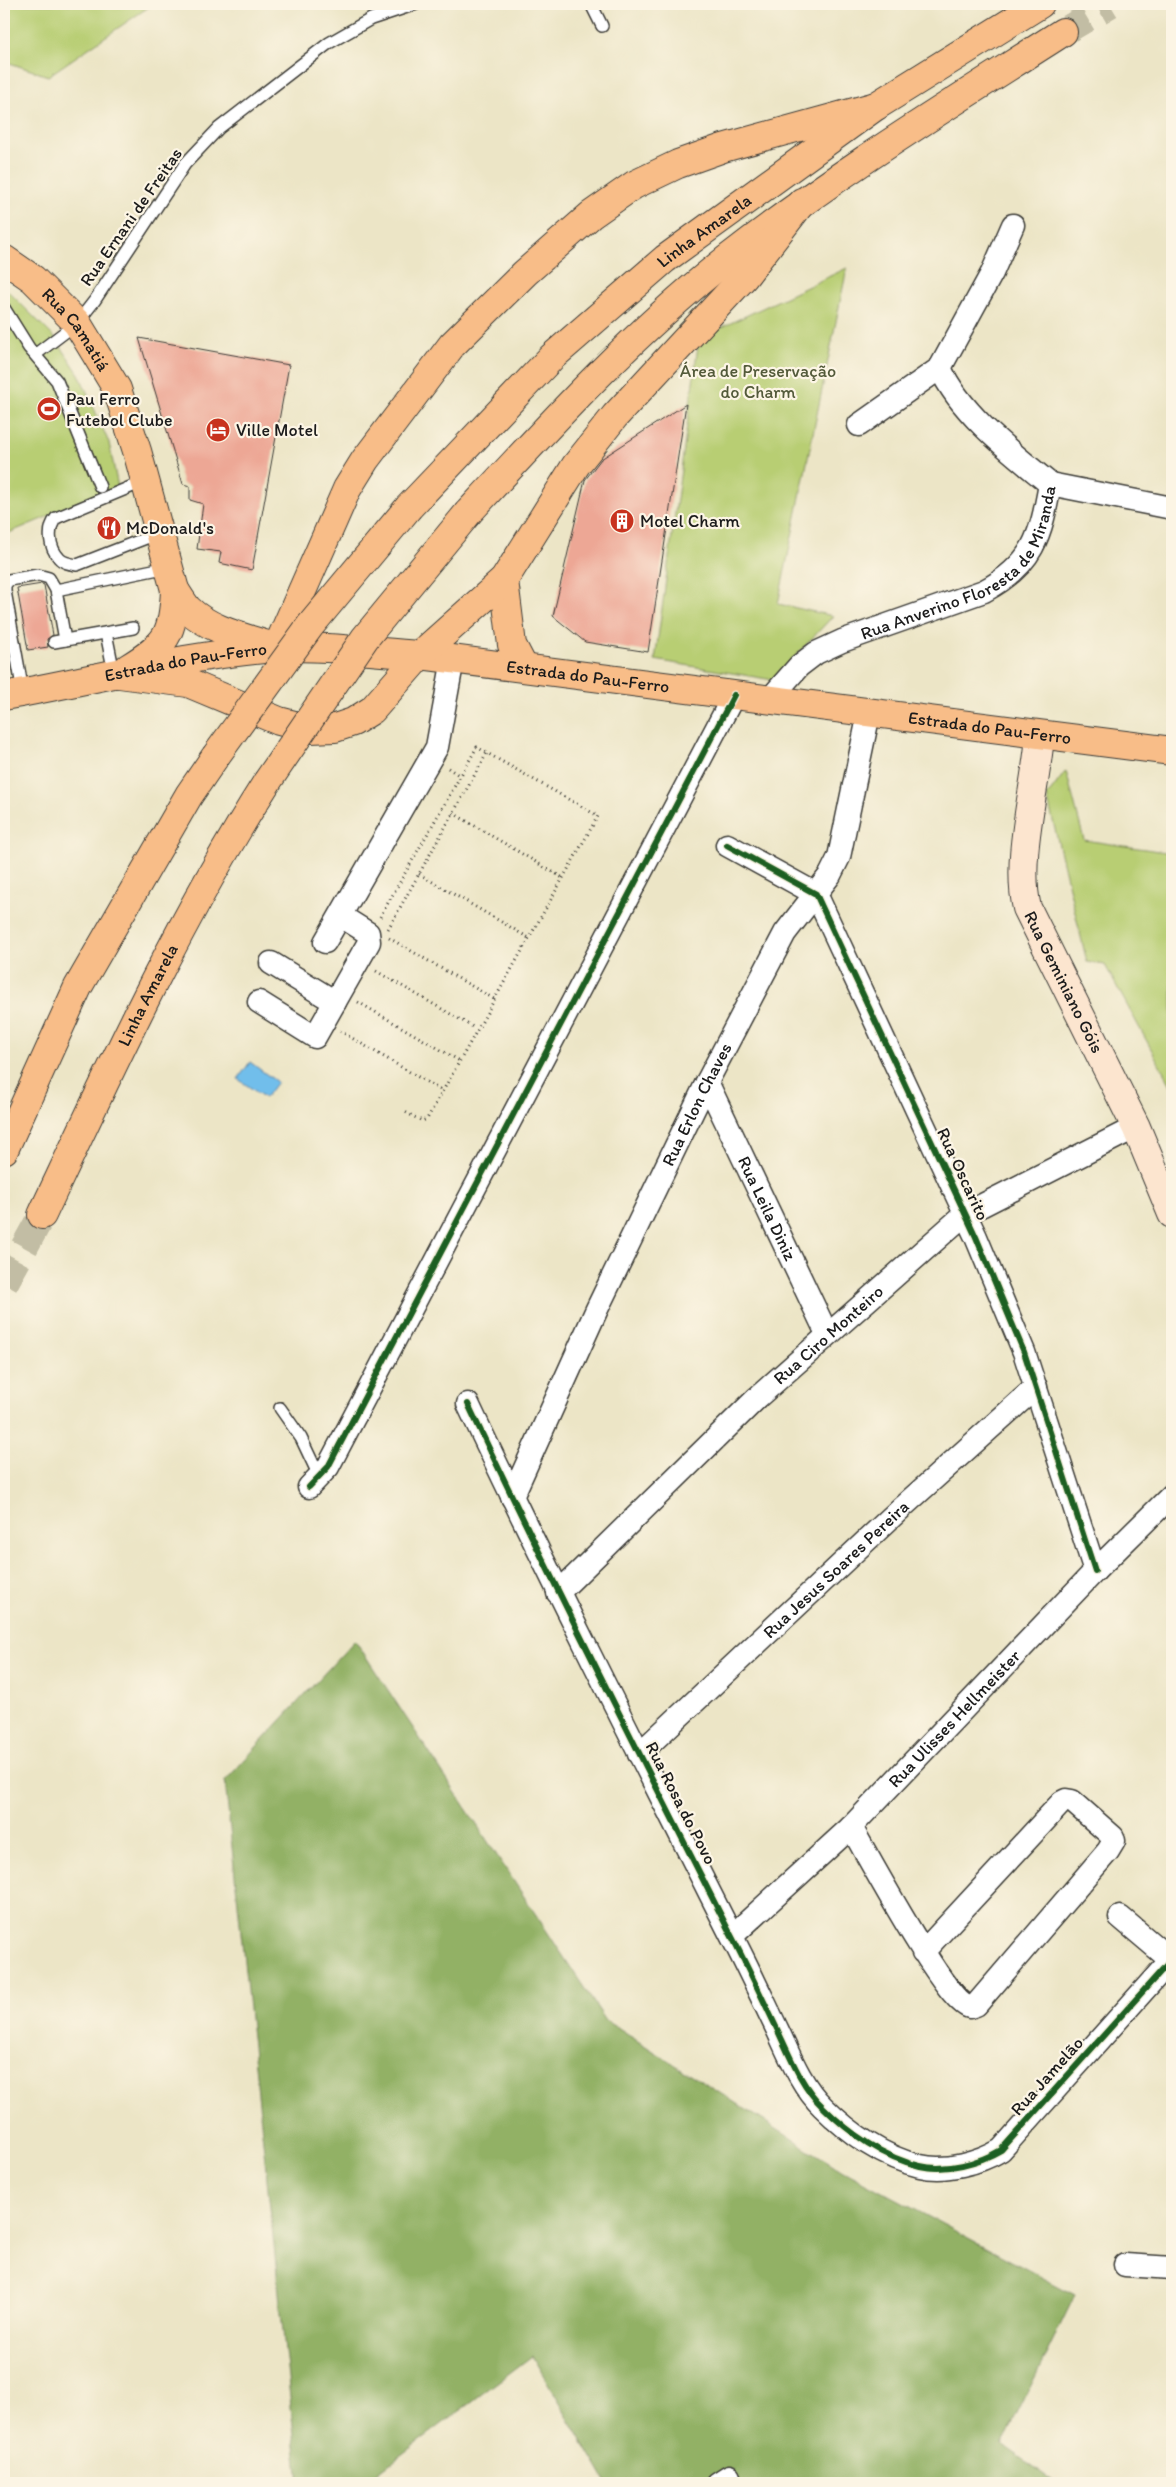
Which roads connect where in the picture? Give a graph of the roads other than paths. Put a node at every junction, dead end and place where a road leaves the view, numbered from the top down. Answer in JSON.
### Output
{"nodes":[{"id":1,"x":416,"y":4,"type":"edge"},
{"id":2,"x":591,"y":4,"type":"edge"},
{"id":3,"x":1040,"y":4,"type":"edge"},
{"id":4,"x":602,"y":26,"type":"dead end"},
{"id":5,"x":1063,"y":32,"type":"tunnel mouth"},
{"id":6,"x":876,"y":106,"type":"junction"},
{"id":7,"x":802,"y":202,"type":"junction"},
{"id":8,"x":1013,"y":225,"type":"dead end"},
{"id":9,"x":4,"y":259,"type":"edge"},
{"id":10,"x":4,"y":308,"type":"edge"},
{"id":11,"x":77,"y":323,"type":"junction"},
{"id":12,"x":36,"y":354,"type":"junction"},
{"id":13,"x":940,"y":368,"type":"junction"},
{"id":14,"x":859,"y":426,"type":"dead end"},
{"id":15,"x":145,"y":481,"type":"junction"},
{"id":16,"x":1050,"y":484,"type":"junction"},
{"id":17,"x":100,"y":487,"type":"dead end"},
{"id":18,"x":1172,"y":508,"type":"edge"},
{"id":19,"x":159,"y":533,"type":"junction"},
{"id":20,"x":171,"y":578,"type":"junction"},
{"id":21,"x":504,"y":580,"type":"junction"},
{"id":22,"x":54,"y":597,"type":"junction"},
{"id":23,"x":21,"y":607,"type":"dead end"},
{"id":24,"x":8,"y":609,"type":"junction"},
{"id":25,"x":132,"y":628,"type":"dead end"},
{"id":26,"x":24,"y":629,"type":"dead end"},
{"id":27,"x":12,"y":631,"type":"junction"},
{"id":28,"x":106,"y":633,"type":"junction"},
{"id":29,"x":27,"y":646,"type":"dead end"},
{"id":30,"x":15,"y":648,"type":"junction"},
{"id":31,"x":277,"y":648,"type":"junction"},
{"id":32,"x":420,"y":655,"type":"junction"},
{"id":33,"x":453,"y":659,"type":"junction"},
{"id":34,"x":524,"y":668,"type":"junction"},
{"id":35,"x":117,"y":674,"type":"junction"},
{"id":36,"x":13,"y":694,"type":"edge"},
{"id":37,"x":734,"y":695,"type":"junction"},
{"id":38,"x":769,"y":700,"type":"junction"},
{"id":39,"x":869,"y":713,"type":"junction"},
{"id":40,"x":1040,"y":736,"type":"junction"},
{"id":41,"x":1172,"y":751,"type":"edge"},
{"id":42,"x":727,"y":845,"type":"dead end"},
{"id":43,"x":816,"y":894,"type":"junction"},
{"id":44,"x":341,"y":916,"type":"junction"},
{"id":45,"x":325,"y":942,"type":"dead end"},
{"id":46,"x":272,"y":963,"type":"dead end"},
{"id":47,"x":338,"y":997,"type":"junction"},
{"id":48,"x":259,"y":1002,"type":"dead end"},
{"id":49,"x":707,"y":1082,"type":"junction"},
{"id":50,"x":1136,"y":1127,"type":"junction"},
{"id":51,"x":4,"y":1150,"type":"edge"},
{"id":52,"x":1167,"y":1186,"type":"edge"},
{"id":53,"x":965,"y":1214,"type":"junction"},
{"id":54,"x":1172,"y":1214,"type":"edge"},
{"id":55,"x":42,"y":1215,"type":"tunnel mouth"},
{"id":56,"x":827,"y":1334,"type":"junction"},
{"id":57,"x":1036,"y":1386,"type":"junction"},
{"id":58,"x":468,"y":1404,"type":"dead end"},
{"id":59,"x":280,"y":1408,"type":"dead end"},
{"id":60,"x":314,"y":1482,"type":"joint"},
{"id":61,"x":1172,"y":1495,"type":"edge"},
{"id":62,"x":512,"y":1497,"type":"junction"},
{"id":63,"x":1095,"y":1571,"type":"junction"},
{"id":64,"x":558,"y":1593,"type":"junction"},
{"id":65,"x":639,"y":1754,"type":"junction"},
{"id":66,"x":851,"y":1827,"type":"junction"},
{"id":67,"x":1120,"y":1917,"type":"dead end"},
{"id":68,"x":732,"y":1936,"type":"junction"},
{"id":69,"x":924,"y":1952,"type":"junction"},
{"id":70,"x":1171,"y":1961,"type":"edge"},
{"id":71,"x":921,"y":2166,"type":"joint"},
{"id":72,"x":1125,"y":2265,"type":"dead end"},
{"id":73,"x":1172,"y":2268,"type":"edge"}],
"edges":[{"from":1,"to":11,"type":"lane","name":"Rua Ernani de Freitas"},
{"from":2,"to":4,"type":"lane"},
{"from":3,"to":6,"type":"main road","name":"Linha Amarela"},
{"from":5,"to":7,"type":"main road","name":"Linha Amarela"},
{"from":6,"to":31,"type":"main road"},
{"from":6,"to":51,"type":"main road","name":"Linha Amarela","bridge":true},
{"from":7,"to":21,"type":"main road"},
{"from":7,"to":55,"type":"main road","name":"Linha Amarela","bridge":true},
{"from":8,"to":13,"type":"street"},
{"from":9,"to":11,"type":"main road","name":"Rua Camatiá"},
{"from":10,"to":12,"type":"lane"},
{"from":11,"to":12,"type":"lane","name":"Rua Ernani de Freitas"},
{"from":11,"to":15,"type":"main road","name":"Rua Camatiá"},
{"from":12,"to":17,"type":"lane"},
{"from":13,"to":14,"type":"street"},
{"from":13,"to":16,"type":"street","name":"Rua Anverino Floresta de Miranda"},
{"from":15,"to":19,"type":"main road","name":"Rua Camatiá"},
{"from":15,"to":19,"type":"lane"},
{"from":16,"to":18,"type":"street"},
{"from":16,"to":38,"type":"street","name":"Rua Anverino Floresta de Miranda"},
{"from":19,"to":20,"type":"main road","name":"Rua Camatiá"},
{"from":20,"to":22,"type":"lane"},
{"from":20,"to":31,"type":"main road","name":"Rua Camatiá"},
{"from":20,"to":35,"type":"main road"},
{"from":21,"to":32,"type":"main road"},
{"from":21,"to":34,"type":"main road"},
{"from":22,"to":24,"type":"lane"},
{"from":22,"to":28,"type":"lane"},
{"from":23,"to":24,"type":"lane"},
{"from":24,"to":27,"type":"lane"},
{"from":25,"to":28,"type":"lane"},
{"from":26,"to":27,"type":"lane"},
{"from":27,"to":30,"type":"lane"},
{"from":28,"to":35,"type":"lane"},
{"from":29,"to":30,"type":"lane"},
{"from":30,"to":36,"type":"lane"},
{"from":31,"to":32,"type":"main road","name":"Estrada do Pau-Ferro"},
{"from":31,"to":35,"type":"main road","name":"Estrada do Pau-Ferro"},
{"from":32,"to":33,"type":"main road","name":"Estrada do Pau-Ferro"},
{"from":32,"to":35,"type":"main road"},
{"from":33,"to":34,"type":"main road","name":"Estrada do Pau-Ferro"},
{"from":33,"to":44,"type":"street"},
{"from":34,"to":37,"type":"main road","name":"Estrada do Pau-Ferro"},
{"from":35,"to":36,"type":"main road","name":"Estrada do Pau-Ferro"},
{"from":37,"to":38,"type":"main road","name":"Estrada do Pau-Ferro"},
{"from":37,"to":60,"type":"street"},
{"from":38,"to":39,"type":"main road","name":"Estrada do Pau-Ferro"},
{"from":39,"to":40,"type":"main road","name":"Estrada do Pau-Ferro"},
{"from":39,"to":43,"type":"street","name":"Rua Erlon Chaves"},
{"from":40,"to":41,"type":"main road","name":"Estrada do Pau-Ferro"},
{"from":40,"to":50,"type":"street","name":"Rua Geminiano Góis"},
{"from":42,"to":43,"type":"street"},
{"from":43,"to":49,"type":"street","name":"Rua Erlon Chaves"},
{"from":43,"to":53,"type":"street","name":"Rua Oscarito"},
{"from":44,"to":45,"type":"street"},
{"from":44,"to":47,"type":"street"},
{"from":46,"to":47,"type":"street"},
{"from":47,"to":48,"type":"street"},
{"from":49,"to":56,"type":"street","name":"Rua Leila Diniz"},
{"from":49,"to":62,"type":"street","name":"Rua Erlon Chaves"},
{"from":50,"to":52,"type":"street","name":"Rua Geminiano Góis"},
{"from":50,"to":53,"type":"street","name":"Rua Ciro Monteiro"},
{"from":52,"to":54,"type":"street","name":"Rua Geminiano Góis"},
{"from":53,"to":56,"type":"street","name":"Rua Ciro Monteiro"},
{"from":53,"to":57,"type":"street","name":"Rua Oscarito"},
{"from":56,"to":64,"type":"street","name":"Rua Ciro Monteiro"},
{"from":57,"to":63,"type":"street","name":"Rua Oscarito"},
{"from":57,"to":65,"type":"street","name":"Rua Jesus Soares Pereira"},
{"from":58,"to":62,"type":"street","name":"Rua Rosa do Povo"},
{"from":59,"to":60,"type":"lane"},
{"from":61,"to":63,"type":"street","name":"Rua Ulisses Hellmeister"},
{"from":62,"to":64,"type":"street","name":"Rua Rosa do Povo"},
{"from":63,"to":66,"type":"street","name":"Rua Ulisses Hellmeister"},
{"from":64,"to":65,"type":"street","name":"Rua Rosa do Povo"},
{"from":65,"to":68,"type":"street","name":"Rua Rosa do Povo"},
{"from":66,"to":68,"type":"street","name":"Rua Ulisses Hellmeister"},
{"from":66,"to":69,"type":"street"},
{"from":67,"to":70,"type":"street"},
{"from":68,"to":71,"type":"street","name":"Rua Rosa do Povo"},
{"from":69,"to":69,"type":"street"},
{"from":70,"to":71,"type":"street","name":"Rua Jamelão"},
{"from":72,"to":73,"type":"street"}]}
